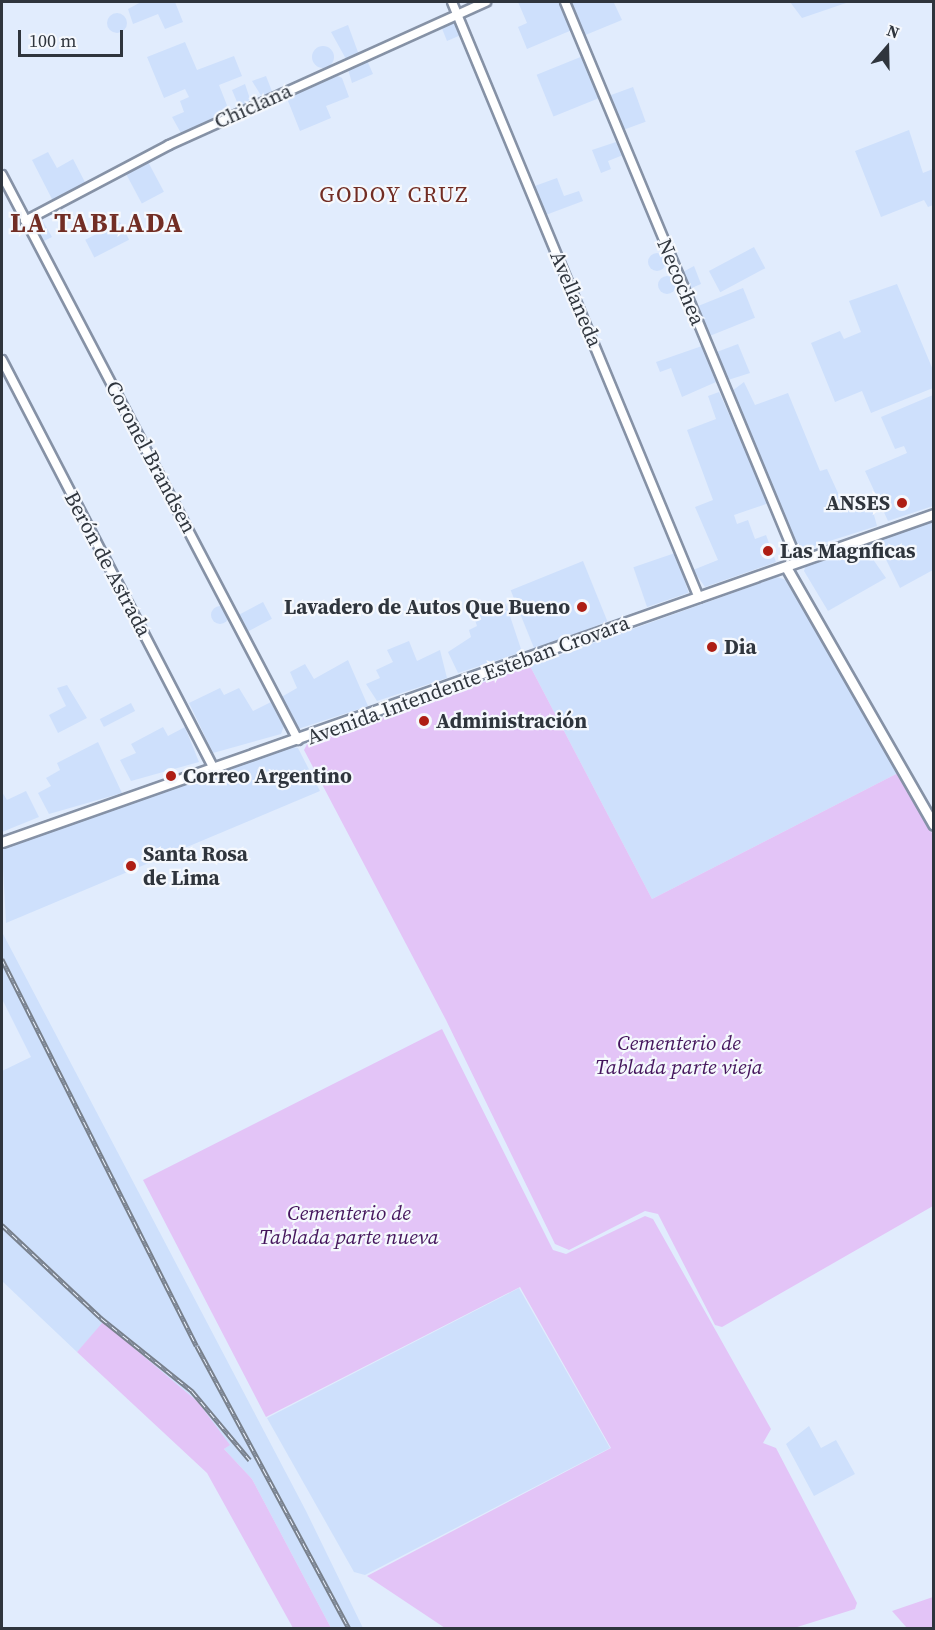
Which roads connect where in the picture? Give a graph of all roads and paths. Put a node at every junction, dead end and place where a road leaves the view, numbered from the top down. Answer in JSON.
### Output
{"nodes":[{"id":1,"x":452,"y":2,"type":"edge"},
{"id":2,"x":486,"y":2,"type":"edge"},
{"id":3,"x":565,"y":2,"type":"edge"},
{"id":4,"x":457,"y":14,"type":"junction"},
{"id":5,"x":2,"y":175,"type":"edge"},
{"id":6,"x":25,"y":221,"type":"junction"},
{"id":7,"x":2,"y":360,"type":"edge"},
{"id":8,"x":933,"y":514,"type":"edge"},
{"id":9,"x":798,"y":562,"type":"junction"},
{"id":10,"x":786,"y":567,"type":"junction"},
{"id":11,"x":699,"y":598,"type":"junction"},
{"id":12,"x":298,"y":740,"type":"junction"},
{"id":13,"x":214,"y":769,"type":"junction"},
{"id":14,"x":933,"y":825,"type":"edge"},
{"id":15,"x":2,"y":842,"type":"edge"}],
"edges":[{"from":1,"to":4,"type":"street","name":"Avellaneda"},
{"from":2,"to":4,"type":"street","name":"Chiclana"},
{"from":3,"to":9,"type":"street","name":"Necochea"},
{"from":4,"to":6,"type":"street","name":"Chiclana"},
{"from":4,"to":11,"type":"street","name":"Avellaneda"},
{"from":5,"to":6,"type":"street","name":"Coronel Brandsen"},
{"from":6,"to":12,"type":"street","name":"Coronel Brandsen"},
{"from":7,"to":13,"type":"street","name":"Berón de Astrada"},
{"from":8,"to":9,"type":"main road","name":"Avenida Intendente Esteban Crovara"},
{"from":9,"to":10,"type":"main road","name":"Avenida Intendente Esteban Crovara"},
{"from":10,"to":11,"type":"main road","name":"Avenida Intendente Esteban Crovara"},
{"from":10,"to":14,"type":"main road"},
{"from":11,"to":12,"type":"main road","name":"Avenida Intendente Esteban Crovara"},
{"from":12,"to":13,"type":"main road","name":"Avenida Intendente Esteban Crovara"},
{"from":13,"to":15,"type":"main road","name":"Avenida Intendente Esteban Crovara"}]}
